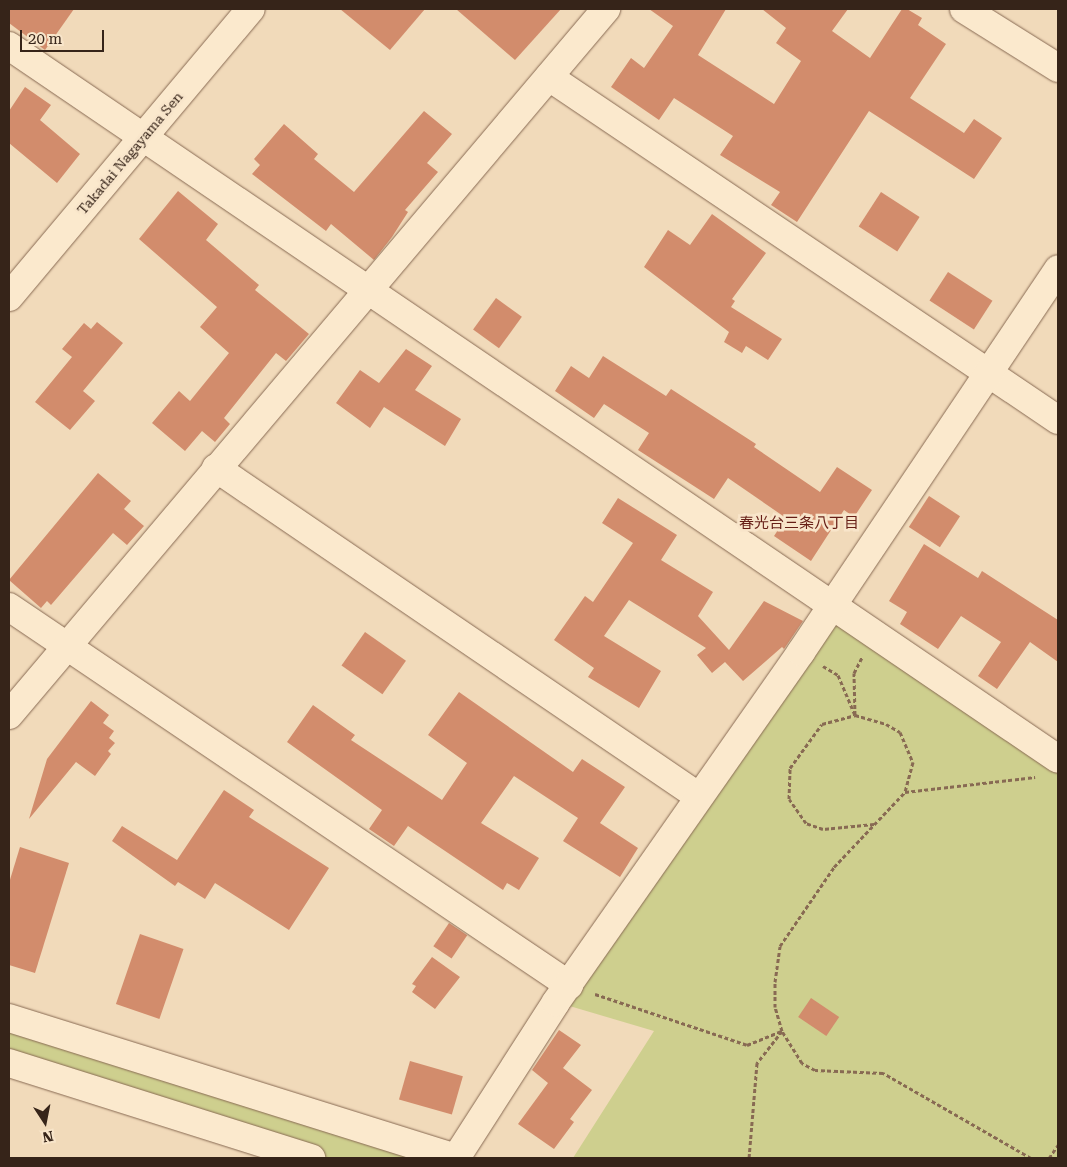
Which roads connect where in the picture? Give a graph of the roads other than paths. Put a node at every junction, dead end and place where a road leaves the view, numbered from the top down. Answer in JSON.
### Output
{"nodes":[{"id":1,"x":251,"y":9,"type":"edge"},
{"id":2,"x":606,"y":9,"type":"edge"},
{"id":3,"x":964,"y":9,"type":"edge"},
{"id":4,"x":9,"y":46,"type":"edge"},
{"id":5,"x":1058,"y":68,"type":"edge"},
{"id":6,"x":549,"y":77,"type":"junction"},
{"id":7,"x":143,"y":139,"type":"junction"},
{"id":8,"x":1058,"y":269,"type":"edge"},
{"id":9,"x":368,"y":292,"type":"junction"},
{"id":10,"x":9,"y":297,"type":"edge"},
{"id":11,"x":989,"y":373,"type":"junction"},
{"id":12,"x":1058,"y":420,"type":"edge"},
{"id":13,"x":216,"y":468,"type":"junction"},
{"id":14,"x":833,"y":604,"type":"junction"},
{"id":15,"x":9,"y":607,"type":"edge"},
{"id":16,"x":66,"y":647,"type":"junction"},
{"id":17,"x":9,"y":715,"type":"edge"},
{"id":18,"x":1058,"y":758,"type":"edge"},
{"id":19,"x":698,"y":796,"type":"junction"},
{"id":20,"x":568,"y":985,"type":"junction"},
{"id":21,"x":9,"y":1018,"type":"edge"},
{"id":22,"x":9,"y":1063,"type":"edge"},
{"id":23,"x":312,"y":1158,"type":"edge"},
{"id":24,"x":455,"y":1158,"type":"edge"}],
"edges":[{"from":1,"to":7,"type":"street","name":"Takadai Nagayama Sen"},
{"from":2,"to":6,"type":"street"},
{"from":3,"to":5,"type":"street"},
{"from":4,"to":7,"type":"street"},
{"from":6,"to":9,"type":"street"},
{"from":6,"to":11,"type":"street"},
{"from":7,"to":9,"type":"street"},
{"from":7,"to":10,"type":"street","name":"Takadai Nagayama Sen"},
{"from":8,"to":11,"type":"street"},
{"from":9,"to":13,"type":"street"},
{"from":9,"to":14,"type":"street"},
{"from":11,"to":12,"type":"street"},
{"from":11,"to":14,"type":"street"},
{"from":13,"to":16,"type":"street"},
{"from":13,"to":19,"type":"street"},
{"from":14,"to":18,"type":"street"},
{"from":14,"to":19,"type":"street"},
{"from":15,"to":16,"type":"street"},
{"from":16,"to":17,"type":"street"},
{"from":16,"to":20,"type":"street"},
{"from":19,"to":20,"type":"street"},
{"from":20,"to":24,"type":"street"},
{"from":21,"to":24,"type":"street"},
{"from":22,"to":23,"type":"street"}]}
